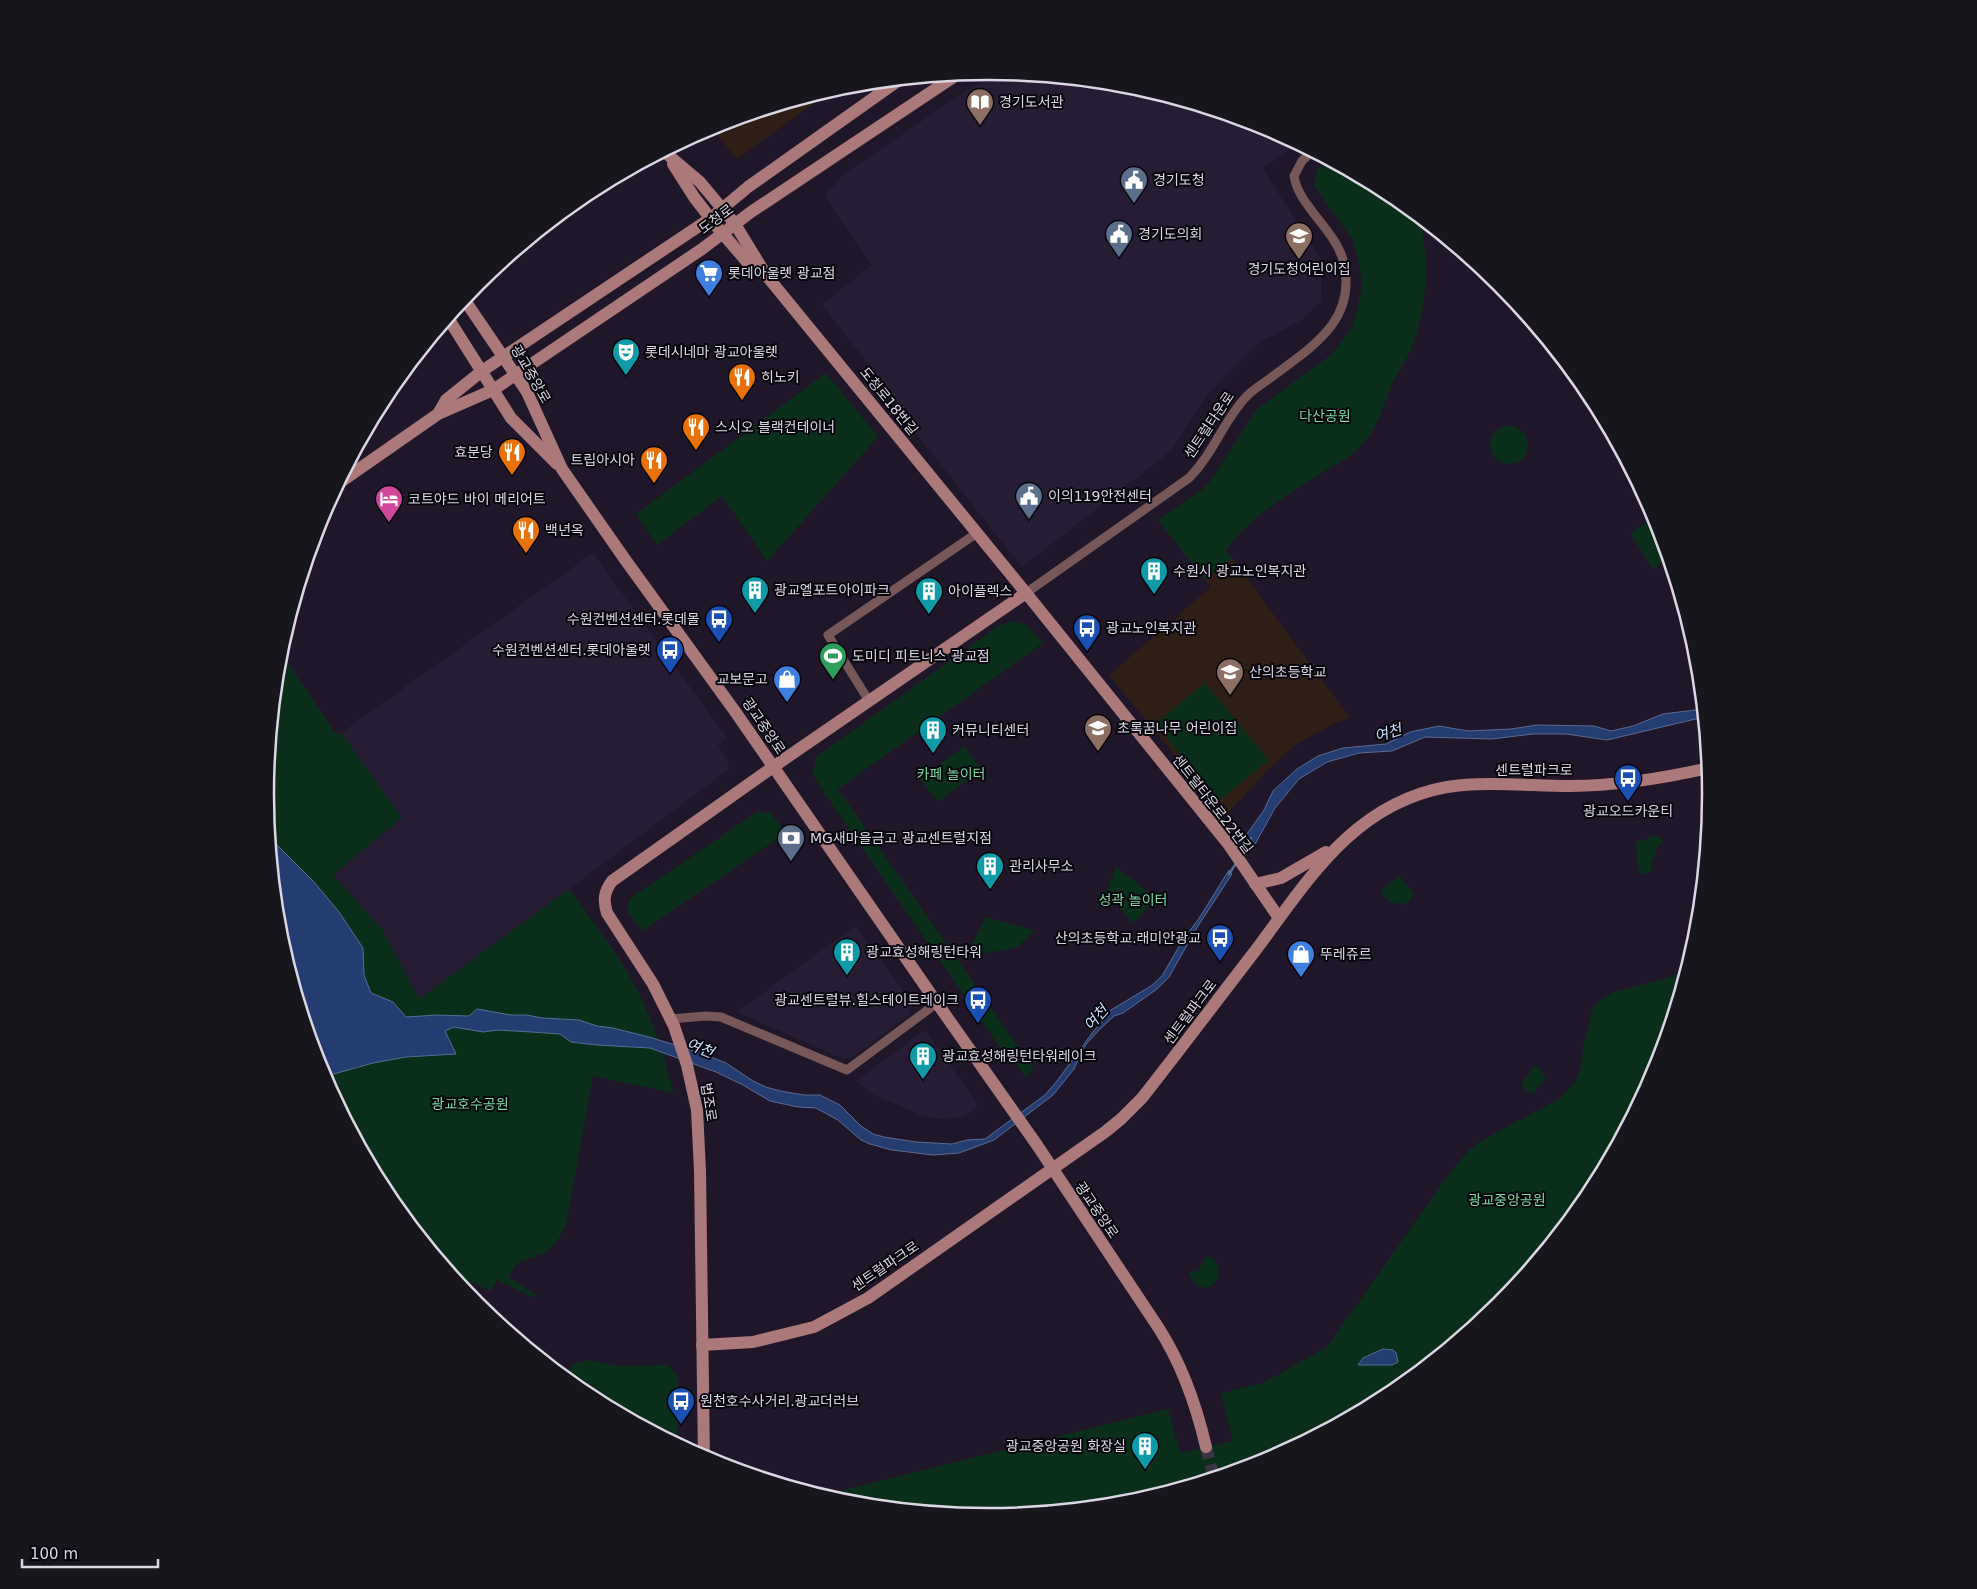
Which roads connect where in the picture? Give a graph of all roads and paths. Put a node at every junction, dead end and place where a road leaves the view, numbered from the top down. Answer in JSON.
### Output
{"nodes":[{"id":1,"x":946,"y":82,"type":"edge"},
{"id":2,"x":889,"y":87,"type":"edge"},
{"id":3,"x":1308,"y":155,"type":"edge"},
{"id":4,"x":668,"y":156,"type":"edge"},
{"id":5,"x":669,"y":156,"type":"edge"},
{"id":6,"x":723,"y":209,"type":"junction"},
{"id":7,"x":711,"y":218,"type":"junction"},
{"id":8,"x":735,"y":224,"type":"junction"},
{"id":9,"x":722,"y":233,"type":"junction"},
{"id":10,"x":766,"y":275,"type":"junction"},
{"id":11,"x":468,"y":305,"type":"edge"},
{"id":12,"x":451,"y":323,"type":"edge"},
{"id":13,"x":504,"y":356,"type":"junction"},
{"id":14,"x":482,"y":371,"type":"junction"},
{"id":15,"x":515,"y":373,"type":"junction"},
{"id":16,"x":493,"y":390,"type":"junction"},
{"id":17,"x":438,"y":414,"type":"junction"},
{"id":18,"x":562,"y":469,"type":"junction"},
{"id":19,"x":349,"y":476,"type":"edge"},
{"id":20,"x":977,"y":533,"type":"junction"},
{"id":21,"x":1026,"y":593,"type":"junction"},
{"id":22,"x":869,"y":701,"type":"junction"},
{"id":23,"x":773,"y":767,"type":"junction"},
{"id":24,"x":1702,"y":770,"type":"edge"},
{"id":25,"x":1336,"y":846,"type":"junction"},
{"id":26,"x":1254,"y":883,"type":"junction"},
{"id":27,"x":1279,"y":918,"type":"junction"},
{"id":28,"x":936,"y":1003,"type":"junction"},
{"id":29,"x":672,"y":1023,"type":"junction"},
{"id":30,"x":1051,"y":1168,"type":"junction"},
{"id":31,"x":702,"y":1345,"type":"junction"},
{"id":32,"x":1206,"y":1447,"type":"tunnel mouth"},
{"id":33,"x":704,"y":1450,"type":"edge"}],
"edges":[{"from":1,"to":8,"type":"street","name":"도청로"},
{"from":2,"to":6,"type":"street","name":"도청로"},
{"from":3,"to":21,"type":"street","name":"센트럴타운로"},
{"from":4,"to":7,"type":"street"},
{"from":5,"to":6,"type":"street","name":"도청로18번길"},
{"from":6,"to":7,"type":"street","name":"도청로"},
{"from":6,"to":8,"type":"street","name":"도청로18번길"},
{"from":7,"to":9,"type":"street"},
{"from":7,"to":13,"type":"street","name":"도청로"},
{"from":8,"to":9,"type":"street","name":"도청로"},
{"from":8,"to":10,"type":"street","name":"도청로18번길"},
{"from":9,"to":10,"type":"street"},
{"from":9,"to":15,"type":"street","name":"도청로"},
{"from":10,"to":20,"type":"street","name":"도청로18번길"},
{"from":11,"to":13,"type":"street","name":"광교중앙로"},
{"from":12,"to":14,"type":"street","name":"광교중앙로"},
{"from":13,"to":14,"type":"street","name":"도청로"},
{"from":13,"to":15,"type":"street","name":"광교중앙로"},
{"from":14,"to":16,"type":"street","name":"광교중앙로"},
{"from":14,"to":17,"type":"street","name":"도청로"},
{"from":15,"to":16,"type":"street","name":"도청로"},
{"from":15,"to":18,"type":"street","name":"광교중앙로"},
{"from":16,"to":17,"type":"street","name":"도청로"},
{"from":16,"to":18,"type":"street","name":"광교중앙로"},
{"from":17,"to":19,"type":"street"},
{"from":18,"to":23,"type":"street","name":"광교중앙로"},
{"from":20,"to":21,"type":"street","name":"도청로18번길"},
{"from":20,"to":22,"type":"street"},
{"from":21,"to":22,"type":"street","name":"센트럴타운로"},
{"from":21,"to":26,"type":"street","name":"센트럴타운로22번길"},
{"from":22,"to":23,"type":"street","name":"센트럴타운로"},
{"from":23,"to":28,"type":"street","name":"광교중앙로"},
{"from":23,"to":29,"type":"street","name":"법조로"},
{"from":24,"to":25,"type":"street","name":"센트럴파크로"},
{"from":25,"to":26,"type":"street"},
{"from":25,"to":27,"type":"street","name":"센트럴파크로"},
{"from":26,"to":27,"type":"street","name":"센트럴타운로22번길"},
{"from":27,"to":30,"type":"street","name":"센트럴파크로"},
{"from":28,"to":29,"type":"street"},
{"from":28,"to":30,"type":"street","name":"광교중앙로"},
{"from":29,"to":31,"type":"street","name":"법조로"},
{"from":30,"to":31,"type":"street","name":"센트럴파크로"},
{"from":30,"to":32,"type":"street","name":"광교중앙로"},
{"from":31,"to":33,"type":"street","name":"법조로"}]}
